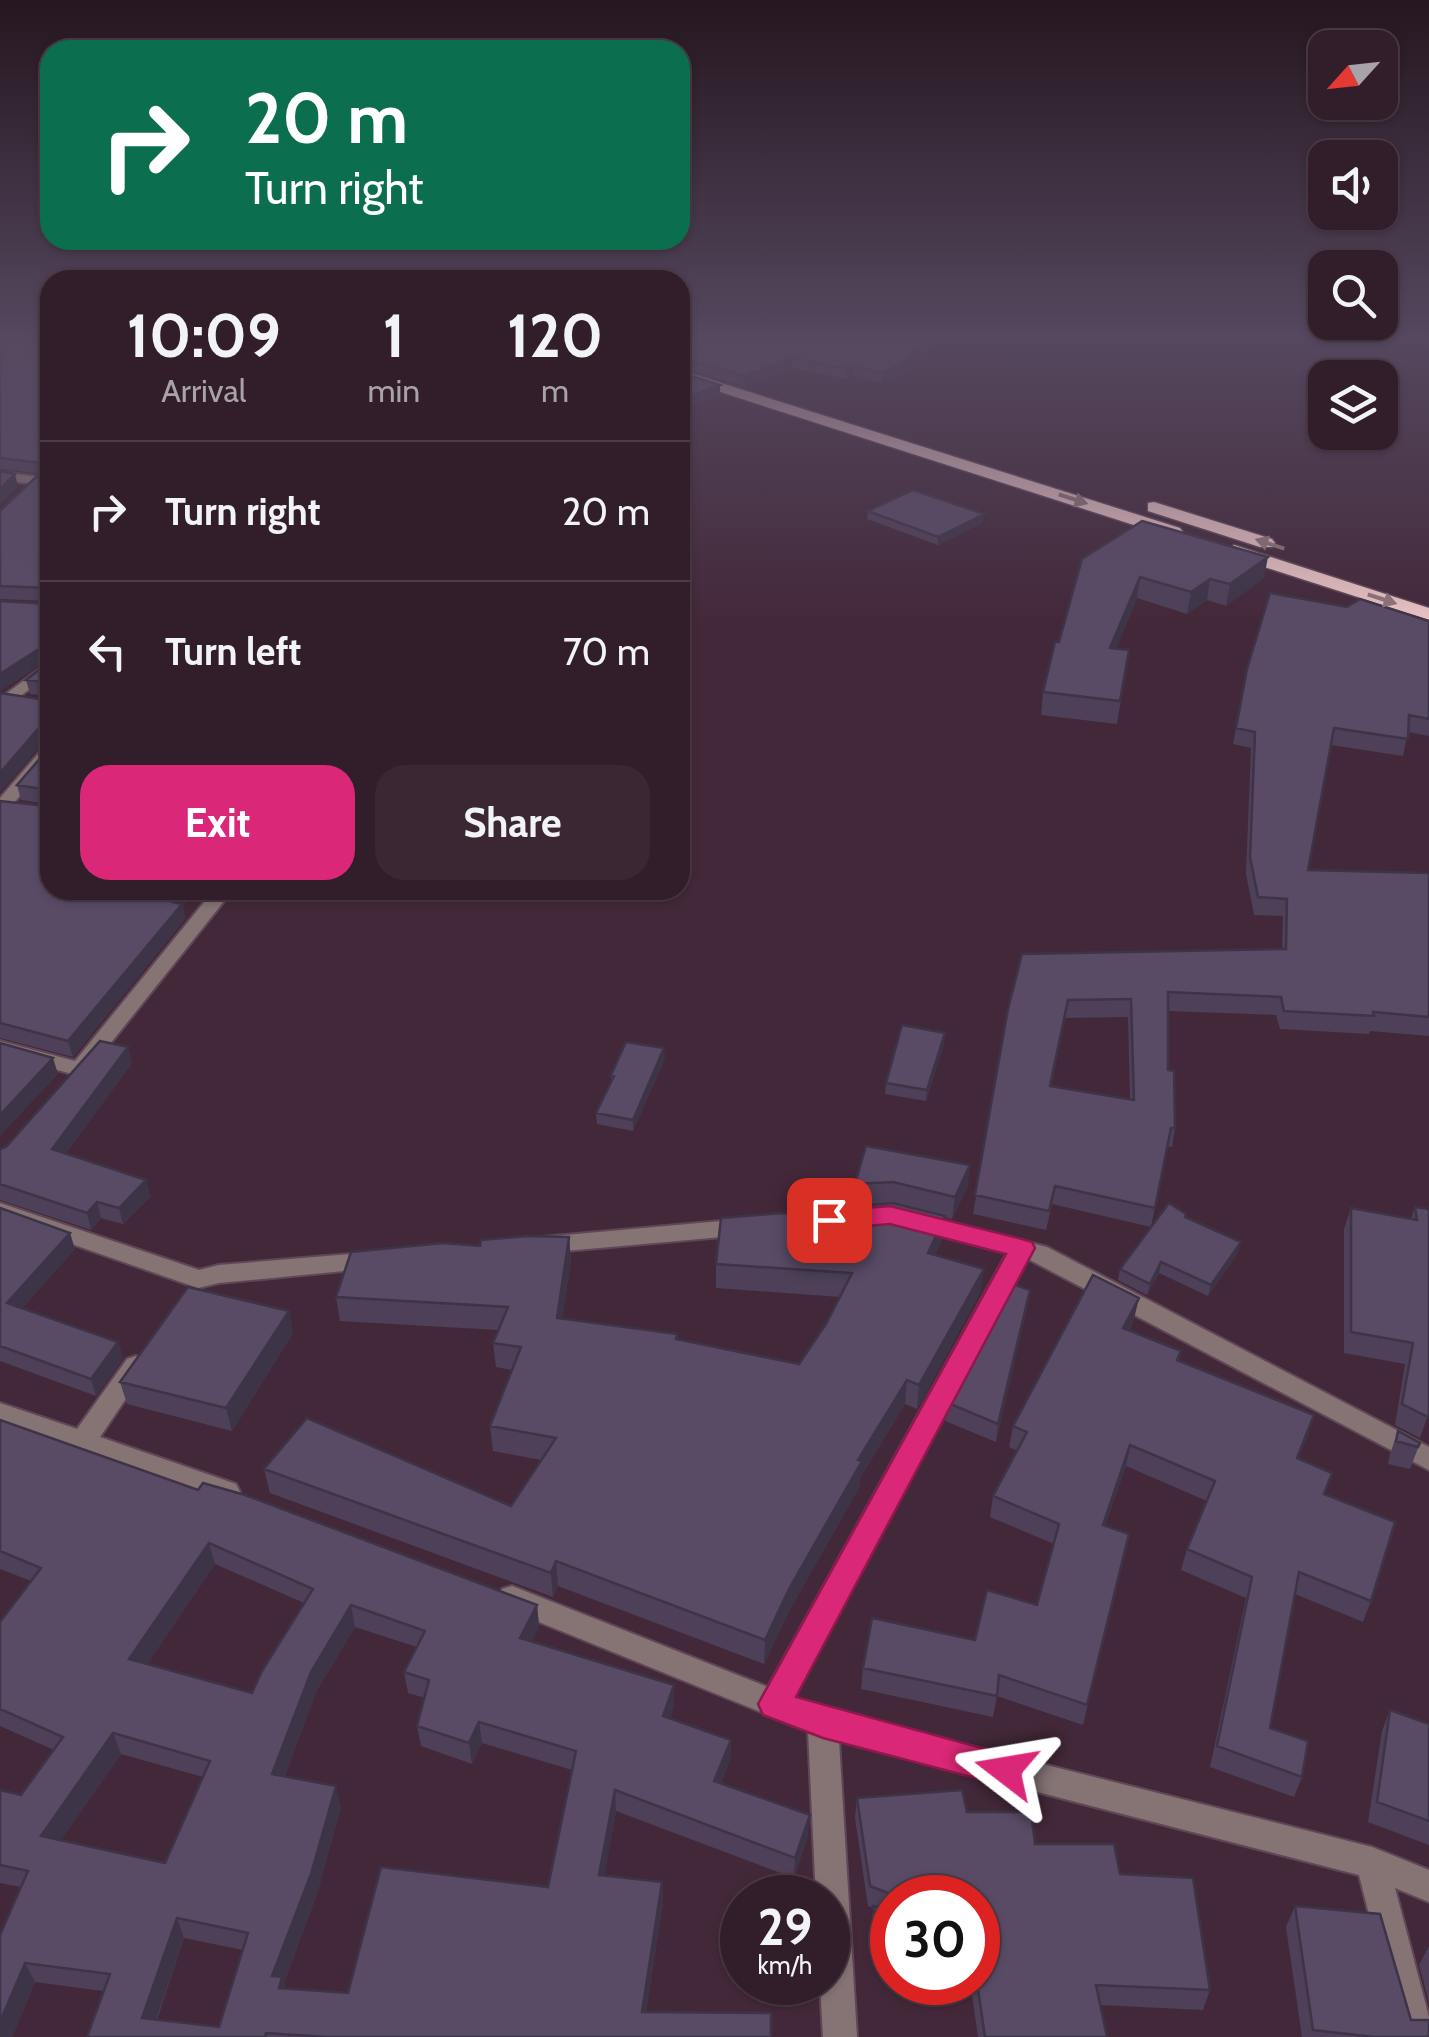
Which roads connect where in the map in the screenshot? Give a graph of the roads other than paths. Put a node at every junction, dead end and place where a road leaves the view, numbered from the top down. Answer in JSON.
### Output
{"nodes":[{"id":1,"x":871,"y":435,"type":"edge"},
{"id":2,"x":928,"y":435,"type":"edge"},
{"id":3,"x":0,"y":476,"type":"edge"},
{"id":4,"x":40,"y":484,"type":"edge"},
{"id":5,"x":1429,"y":595,"type":"edge"},
{"id":6,"x":1429,"y":614,"type":"edge"},
{"id":7,"x":40,"y":672,"type":"edge"},
{"id":8,"x":4,"y":699,"type":"edge"},
{"id":9,"x":26,"y":702,"type":"edge"},
{"id":10,"x":40,"y":763,"type":"edge"},
{"id":11,"x":7,"y":807,"type":"edge"},
{"id":12,"x":216,"y":900,"type":"edge"},
{"id":13,"x":0,"y":1048,"type":"edge"},
{"id":14,"x":0,"y":1211,"type":"edge"},
{"id":15,"x":890,"y":1215,"type":"edge"},
{"id":16,"x":767,"y":1225,"type":"edge"},
{"id":17,"x":512,"y":1247,"type":"edge"},
{"id":18,"x":1022,"y":1248,"type":"junction"},
{"id":19,"x":395,"y":1258,"type":"edge"},
{"id":20,"x":152,"y":1343,"type":"edge"},
{"id":21,"x":0,"y":1412,"type":"edge"},
{"id":22,"x":84,"y":1439,"type":"junction"},
{"id":23,"x":1429,"y":1459,"type":"edge"},
{"id":24,"x":251,"y":1501,"type":"edge"},
{"id":25,"x":492,"y":1591,"type":"edge"},
{"id":26,"x":774,"y":1704,"type":"junction"},
{"id":27,"x":823,"y":1723,"type":"junction"},
{"id":28,"x":1372,"y":1863,"type":"junction"},
{"id":29,"x":1429,"y":1886,"type":"edge"},
{"id":30,"x":840,"y":2037,"type":"edge"},
{"id":31,"x":1417,"y":2037,"type":"edge"}],
"edges":[{"from":1,"to":6,"type":"highway","one_way":true},
{"from":5,"to":2,"type":"highway","one_way":true},
{"from":3,"to":4,"type":"street"},
{"from":7,"to":8,"type":"street"},
{"from":8,"to":9,"type":"street"},
{"from":10,"to":11,"type":"street"},
{"from":12,"to":13,"type":"street"},
{"from":14,"to":19,"type":"street"},
{"from":15,"to":18,"type":"street"},
{"from":16,"to":17,"type":"street"},
{"from":18,"to":23,"type":"street"},
{"from":18,"to":26,"type":"street"},
{"from":20,"to":22,"type":"street"},
{"from":21,"to":22,"type":"street"},
{"from":22,"to":24,"type":"street"},
{"from":25,"to":26,"type":"street"},
{"from":26,"to":27,"type":"street"},
{"from":27,"to":28,"type":"street"},
{"from":27,"to":30,"type":"street"},
{"from":28,"to":29,"type":"street"},
{"from":28,"to":31,"type":"street"}]}
